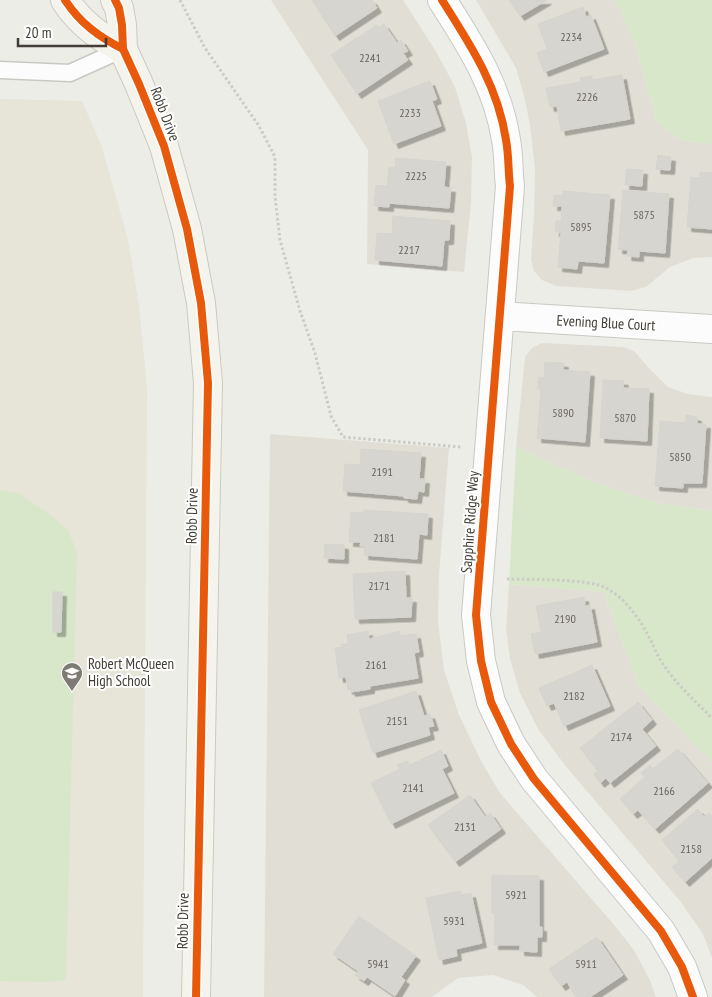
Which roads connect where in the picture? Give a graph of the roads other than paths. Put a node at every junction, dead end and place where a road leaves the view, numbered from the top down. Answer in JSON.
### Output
{"nodes":[{"id":1,"x":65,"y":0,"type":"edge"},
{"id":2,"x":115,"y":0,"type":"edge"},
{"id":3,"x":442,"y":0,"type":"edge"},
{"id":4,"x":122,"y":49,"type":"junction"},
{"id":5,"x":0,"y":70,"type":"edge"},
{"id":6,"x":500,"y":316,"type":"junction"},
{"id":7,"x":712,"y":329,"type":"edge"},
{"id":8,"x":196,"y":997,"type":"edge"},
{"id":9,"x":694,"y":997,"type":"edge"}],
"edges":[{"from":1,"to":4,"type":"street"},
{"from":2,"to":4,"type":"street","name":"Robb Drive"},
{"from":3,"to":6,"type":"street","name":"Sapphire Ridge Way"},
{"from":4,"to":5,"type":"lane"},
{"from":4,"to":8,"type":"street","name":"Robb Drive"},
{"from":6,"to":7,"type":"street","name":"Evening Blue Court"},
{"from":6,"to":9,"type":"street","name":"Sapphire Ridge Way"}]}
